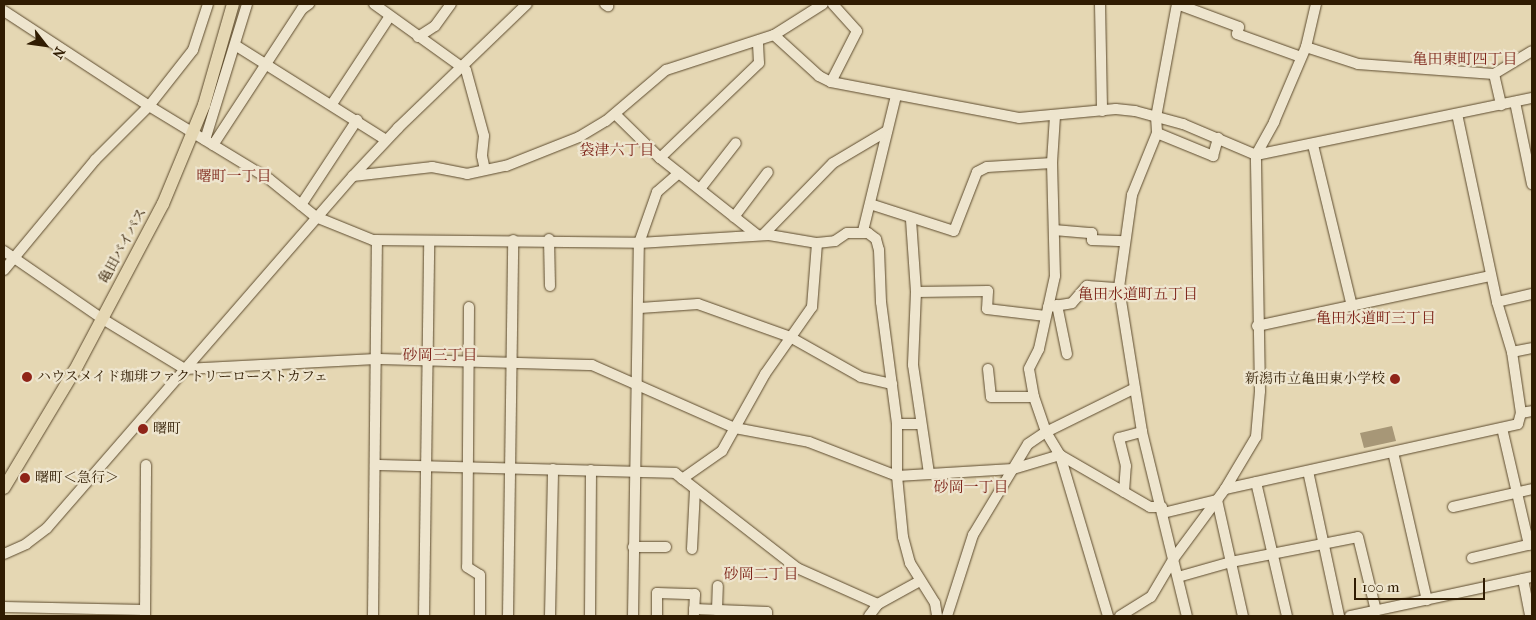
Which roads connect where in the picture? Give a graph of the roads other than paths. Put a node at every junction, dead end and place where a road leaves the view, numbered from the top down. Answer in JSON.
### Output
{"nodes":[{"id":1,"x":208,"y":4,"type":"edge"},
{"id":2,"x":233,"y":4,"type":"edge"},
{"id":3,"x":246,"y":4,"type":"edge"},
{"id":4,"x":309,"y":4,"type":"edge"},
{"id":5,"x":451,"y":4,"type":"edge"},
{"id":6,"x":527,"y":4,"type":"edge"},
{"id":7,"x":823,"y":4,"type":"edge"},
{"id":8,"x":833,"y":4,"type":"edge"},
{"id":9,"x":1100,"y":4,"type":"edge"},
{"id":10,"x":1177,"y":4,"type":"edge"},
{"id":11,"x":1316,"y":4,"type":"edge"},
{"id":12,"x":383,"y":8,"type":"edge"},
{"id":13,"x":4,"y":12,"type":"edge"},
{"id":14,"x":774,"y":35,"type":"junction"},
{"id":15,"x":418,"y":36,"type":"junction"},
{"id":16,"x":758,"y":41,"type":"junction"},
{"id":17,"x":234,"y":45,"type":"junction"},
{"id":18,"x":1306,"y":47,"type":"junction"},
{"id":19,"x":1532,"y":51,"type":"edge"},
{"id":20,"x":1301,"y":57,"type":"junction"},
{"id":21,"x":266,"y":64,"type":"junction"},
{"id":22,"x":460,"y":68,"type":"junction"},
{"id":23,"x":1494,"y":74,"type":"junction"},
{"id":24,"x":831,"y":82,"type":"junction"},
{"id":25,"x":896,"y":96,"type":"junction"},
{"id":26,"x":1532,"y":98,"type":"edge"},
{"id":27,"x":1515,"y":102,"type":"junction"},
{"id":28,"x":332,"y":104,"type":"junction"},
{"id":29,"x":1501,"y":105,"type":"junction"},
{"id":30,"x":149,"y":106,"type":"junction"},
{"id":31,"x":1102,"y":110,"type":"junction"},
{"id":32,"x":614,"y":114,"type":"junction"},
{"id":33,"x":1456,"y":114,"type":"junction"},
{"id":34,"x":1056,"y":116,"type":"junction"},
{"id":35,"x":1156,"y":116,"type":"junction"},
{"id":36,"x":356,"y":120,"type":"junction"},
{"id":37,"x":887,"y":131,"type":"junction"},
{"id":38,"x":1157,"y":132,"type":"junction"},
{"id":39,"x":193,"y":133,"type":"junction"},
{"id":40,"x":1218,"y":138,"type":"junction"},
{"id":41,"x":386,"y":140,"type":"junction"},
{"id":42,"x":209,"y":143,"type":"junction"},
{"id":43,"x":736,"y":143,"type":"dead end"},
{"id":44,"x":1313,"y":145,"type":"junction"},
{"id":45,"x":1256,"y":155,"type":"junction"},
{"id":46,"x":660,"y":158,"type":"junction"},
{"id":47,"x":1052,"y":163,"type":"junction"},
{"id":48,"x":485,"y":170,"type":"junction"},
{"id":49,"x":768,"y":172,"type":"dead end"},
{"id":50,"x":679,"y":173,"type":"junction"},
{"id":51,"x":353,"y":176,"type":"junction"},
{"id":52,"x":1532,"y":184,"type":"edge"},
{"id":53,"x":700,"y":189,"type":"junction"},
{"id":54,"x":870,"y":204,"type":"junction"},
{"id":55,"x":301,"y":205,"type":"junction"},
{"id":56,"x":734,"y":216,"type":"junction"},
{"id":57,"x":316,"y":217,"type":"junction"},
{"id":58,"x":911,"y":220,"type":"junction"},
{"id":59,"x":1054,"y":230,"type":"junction"},
{"id":60,"x":863,"y":231,"type":"junction"},
{"id":61,"x":760,"y":235,"type":"junction"},
{"id":62,"x":549,"y":239,"type":"junction"},
{"id":63,"x":377,"y":240,"type":"junction"},
{"id":64,"x":513,"y":240,"type":"junction"},
{"id":65,"x":429,"y":241,"type":"junction"},
{"id":66,"x":1125,"y":241,"type":"junction"},
{"id":67,"x":817,"y":242,"type":"junction"},
{"id":68,"x":639,"y":243,"type":"junction"},
{"id":69,"x":4,"y":251,"type":"edge"},
{"id":70,"x":14,"y":258,"type":"junction"},
{"id":71,"x":4,"y":270,"type":"edge"},
{"id":72,"x":1491,"y":276,"type":"junction"},
{"id":73,"x":550,"y":286,"type":"dead end"},
{"id":74,"x":1119,"y":288,"type":"junction"},
{"id":75,"x":916,"y":292,"type":"junction"},
{"id":76,"x":1532,"y":294,"type":"edge"},
{"id":77,"x":1497,"y":302,"type":"junction"},
{"id":78,"x":1352,"y":306,"type":"junction"},
{"id":79,"x":469,"y":307,"type":"dead end"},
{"id":80,"x":640,"y":308,"type":"junction"},
{"id":81,"x":1050,"y":309,"type":"junction"},
{"id":82,"x":101,"y":318,"type":"junction"},
{"id":83,"x":1258,"y":326,"type":"junction"},
{"id":84,"x":790,"y":338,"type":"junction"},
{"id":85,"x":1532,"y":348,"type":"edge"},
{"id":86,"x":1512,"y":352,"type":"junction"},
{"id":87,"x":1067,"y":354,"type":"dead end"},
{"id":88,"x":427,"y":358,"type":"junction"},
{"id":89,"x":376,"y":359,"type":"junction"},
{"id":90,"x":511,"y":360,"type":"junction"},
{"id":91,"x":467,"y":363,"type":"junction"},
{"id":92,"x":185,"y":369,"type":"junction"},
{"id":93,"x":988,"y":369,"type":"dead end"},
{"id":94,"x":892,"y":384,"type":"junction"},
{"id":95,"x":637,"y":386,"type":"junction"},
{"id":96,"x":1135,"y":388,"type":"junction"},
{"id":97,"x":1034,"y":397,"type":"junction"},
{"id":98,"x":1532,"y":411,"type":"edge"},
{"id":99,"x":1521,"y":413,"type":"junction"},
{"id":100,"x":897,"y":424,"type":"junction"},
{"id":101,"x":921,"y":424,"type":"junction"},
{"id":102,"x":735,"y":428,"type":"junction"},
{"id":103,"x":1502,"y":428,"type":"junction"},
{"id":104,"x":1046,"y":432,"type":"junction"},
{"id":105,"x":1142,"y":432,"type":"junction"},
{"id":106,"x":1393,"y":452,"type":"junction"},
{"id":107,"x":1060,"y":455,"type":"junction"},
{"id":108,"x":146,"y":465,"type":"dead end"},
{"id":109,"x":375,"y":465,"type":"junction"},
{"id":110,"x":426,"y":466,"type":"junction"},
{"id":111,"x":466,"y":468,"type":"junction"},
{"id":112,"x":510,"y":468,"type":"junction"},
{"id":113,"x":553,"y":469,"type":"junction"},
{"id":114,"x":1013,"y":469,"type":"junction"},
{"id":115,"x":591,"y":470,"type":"junction"},
{"id":116,"x":1308,"y":470,"type":"junction"},
{"id":117,"x":635,"y":471,"type":"junction"},
{"id":118,"x":929,"y":474,"type":"junction"},
{"id":119,"x":897,"y":476,"type":"junction"},
{"id":120,"x":682,"y":479,"type":"junction"},
{"id":121,"x":1256,"y":482,"type":"junction"},
{"id":122,"x":4,"y":488,"type":"edge"},
{"id":123,"x":696,"y":489,"type":"junction"},
{"id":124,"x":1225,"y":489,"type":"junction"},
{"id":125,"x":1532,"y":489,"type":"edge"},
{"id":126,"x":1124,"y":492,"type":"junction"},
{"id":127,"x":1517,"y":493,"type":"junction"},
{"id":128,"x":1217,"y":500,"type":"junction"},
{"id":129,"x":1453,"y":507,"type":"dead end"},
{"id":130,"x":1162,"y":510,"type":"junction"},
{"id":131,"x":1324,"y":545,"type":"junction"},
{"id":132,"x":1531,"y":545,"type":"edge"},
{"id":133,"x":633,"y":547,"type":"junction"},
{"id":134,"x":666,"y":547,"type":"dead end"},
{"id":135,"x":692,"y":549,"type":"dead end"},
{"id":136,"x":4,"y":554,"type":"edge"},
{"id":137,"x":1273,"y":555,"type":"junction"},
{"id":138,"x":1174,"y":558,"type":"junction"},
{"id":139,"x":1472,"y":558,"type":"dead end"},
{"id":140,"x":1231,"y":562,"type":"junction"},
{"id":141,"x":1178,"y":577,"type":"junction"},
{"id":142,"x":1528,"y":578,"type":"edge"},
{"id":143,"x":920,"y":581,"type":"junction"},
{"id":144,"x":718,"y":586,"type":"dead end"},
{"id":145,"x":1427,"y":600,"type":"junction"},
{"id":146,"x":878,"y":604,"type":"junction"},
{"id":147,"x":4,"y":608,"type":"edge"},
{"id":148,"x":717,"y":610,"type":"junction"},
{"id":149,"x":1376,"y":611,"type":"junction"},
{"id":150,"x":1397,"y":611,"type":"edge"},
{"id":151,"x":146,"y":613,"type":"edge"},
{"id":152,"x":694,"y":613,"type":"edge"},
{"id":153,"x":373,"y":616,"type":"edge"},
{"id":154,"x":424,"y":616,"type":"edge"},
{"id":155,"x":480,"y":616,"type":"edge"},
{"id":156,"x":508,"y":616,"type":"edge"},
{"id":157,"x":550,"y":616,"type":"edge"},
{"id":158,"x":590,"y":616,"type":"edge"},
{"id":159,"x":633,"y":616,"type":"edge"},
{"id":160,"x":657,"y":616,"type":"edge"},
{"id":161,"x":767,"y":616,"type":"edge"},
{"id":162,"x":868,"y":616,"type":"edge"},
{"id":163,"x":938,"y":616,"type":"edge"},
{"id":164,"x":947,"y":616,"type":"edge"},
{"id":165,"x":1108,"y":616,"type":"edge"},
{"id":166,"x":1120,"y":616,"type":"edge"},
{"id":167,"x":1187,"y":616,"type":"edge"},
{"id":168,"x":1243,"y":616,"type":"edge"},
{"id":169,"x":1287,"y":616,"type":"edge"},
{"id":170,"x":1339,"y":616,"type":"edge"},
{"id":171,"x":1350,"y":616,"type":"edge"},
{"id":172,"x":1530,"y":616,"type":"edge"}],
"edges":[{"from":1,"to":30,"type":"street"},
{"from":2,"to":39,"type":"main road","name":"亀田バイパス"},
{"from":3,"to":17,"type":"street"},
{"from":4,"to":21,"type":"street"},
{"from":5,"to":15,"type":"street"},
{"from":6,"to":22,"type":"street"},
{"from":7,"to":14,"type":"street"},
{"from":8,"to":24,"type":"street"},
{"from":9,"to":31,"type":"street"},
{"from":10,"to":20,"type":"street"},
{"from":10,"to":35,"type":"street"},
{"from":11,"to":18,"type":"street"},
{"from":12,"to":15,"type":"street"},
{"from":12,"to":28,"type":"street"},
{"from":13,"to":30,"type":"street"},
{"from":14,"to":16,"type":"street"},
{"from":14,"to":24,"type":"street"},
{"from":15,"to":22,"type":"street"},
{"from":16,"to":32,"type":"street"},
{"from":16,"to":46,"type":"street"},
{"from":17,"to":21,"type":"street"},
{"from":17,"to":42,"type":"street"},
{"from":18,"to":20,"type":"street"},
{"from":18,"to":23,"type":"street"},
{"from":19,"to":23,"type":"street"},
{"from":20,"to":45,"type":"street"},
{"from":21,"to":28,"type":"street"},
{"from":21,"to":42,"type":"street"},
{"from":22,"to":41,"type":"street"},
{"from":22,"to":48,"type":"street"},
{"from":23,"to":29,"type":"street"},
{"from":24,"to":25,"type":"street"},
{"from":25,"to":34,"type":"street"},
{"from":25,"to":37,"type":"street"},
{"from":26,"to":27,"type":"street"},
{"from":27,"to":29,"type":"street"},
{"from":27,"to":52,"type":"street"},
{"from":28,"to":36,"type":"street"},
{"from":29,"to":33,"type":"street"},
{"from":30,"to":39,"type":"street"},
{"from":30,"to":70,"type":"street"},
{"from":31,"to":34,"type":"street"},
{"from":31,"to":35,"type":"street"},
{"from":32,"to":46,"type":"street"},
{"from":32,"to":48,"type":"street"},
{"from":33,"to":44,"type":"street"},
{"from":33,"to":72,"type":"street"},
{"from":34,"to":47,"type":"street"},
{"from":35,"to":38,"type":"street"},
{"from":35,"to":40,"type":"street"},
{"from":36,"to":41,"type":"street"},
{"from":36,"to":55,"type":"street"},
{"from":37,"to":54,"type":"street"},
{"from":37,"to":61,"type":"street"},
{"from":38,"to":40,"type":"street"},
{"from":38,"to":66,"type":"street"},
{"from":39,"to":42,"type":"street"},
{"from":39,"to":82,"type":"main road","name":"亀田バイパス"},
{"from":40,"to":45,"type":"street"},
{"from":41,"to":51,"type":"street"},
{"from":42,"to":55,"type":"street"},
{"from":43,"to":53,"type":"street"},
{"from":44,"to":45,"type":"street"},
{"from":44,"to":78,"type":"street"},
{"from":45,"to":83,"type":"street"},
{"from":46,"to":50,"type":"street"},
{"from":47,"to":58,"type":"street"},
{"from":47,"to":59,"type":"street"},
{"from":48,"to":51,"type":"street"},
{"from":49,"to":56,"type":"street"},
{"from":50,"to":53,"type":"street"},
{"from":50,"to":68,"type":"street"},
{"from":51,"to":57,"type":"street"},
{"from":53,"to":56,"type":"street"},
{"from":54,"to":58,"type":"street"},
{"from":54,"to":60,"type":"street"},
{"from":55,"to":57,"type":"street"},
{"from":56,"to":61,"type":"street"},
{"from":57,"to":63,"type":"street"},
{"from":57,"to":92,"type":"street"},
{"from":58,"to":75,"type":"street"},
{"from":59,"to":66,"type":"street"},
{"from":59,"to":81,"type":"street"},
{"from":60,"to":67,"type":"street"},
{"from":60,"to":94,"type":"street"},
{"from":61,"to":67,"type":"street"},
{"from":61,"to":68,"type":"street"},
{"from":62,"to":64,"type":"street"},
{"from":62,"to":68,"type":"street"},
{"from":62,"to":73,"type":"street"},
{"from":63,"to":65,"type":"street"},
{"from":63,"to":89,"type":"street"},
{"from":64,"to":65,"type":"street"},
{"from":64,"to":90,"type":"street"},
{"from":65,"to":88,"type":"street"},
{"from":66,"to":74,"type":"street"},
{"from":67,"to":84,"type":"street"},
{"from":68,"to":80,"type":"street"},
{"from":69,"to":70,"type":"street"},
{"from":70,"to":71,"type":"street"},
{"from":70,"to":82,"type":"street"},
{"from":72,"to":77,"type":"street"},
{"from":72,"to":78,"type":"street"},
{"from":74,"to":81,"type":"street"},
{"from":74,"to":96,"type":"street"},
{"from":75,"to":81,"type":"street"},
{"from":75,"to":101,"type":"street"},
{"from":76,"to":77,"type":"street"},
{"from":77,"to":86,"type":"street"},
{"from":78,"to":83,"type":"street"},
{"from":79,"to":91,"type":"street"},
{"from":80,"to":84,"type":"street"},
{"from":80,"to":95,"type":"street"},
{"from":81,"to":87,"type":"street"},
{"from":81,"to":97,"type":"street"},
{"from":82,"to":92,"type":"street"},
{"from":82,"to":122,"type":"main road","name":"亀田バイパス"},
{"from":83,"to":124,"type":"street"},
{"from":84,"to":94,"type":"street"},
{"from":84,"to":102,"type":"street"},
{"from":85,"to":86,"type":"street"},
{"from":86,"to":99,"type":"street"},
{"from":88,"to":89,"type":"street"},
{"from":88,"to":91,"type":"street"},
{"from":88,"to":110,"type":"street"},
{"from":89,"to":92,"type":"street"},
{"from":89,"to":109,"type":"street"},
{"from":90,"to":91,"type":"street"},
{"from":90,"to":95,"type":"street"},
{"from":90,"to":112,"type":"street"},
{"from":91,"to":111,"type":"street"},
{"from":92,"to":136,"type":"street"},
{"from":93,"to":97,"type":"street"},
{"from":94,"to":100,"type":"street"},
{"from":95,"to":102,"type":"street"},
{"from":95,"to":117,"type":"street"},
{"from":96,"to":104,"type":"street"},
{"from":96,"to":105,"type":"street"},
{"from":97,"to":104,"type":"street"},
{"from":98,"to":99,"type":"street"},
{"from":99,"to":103,"type":"street"},
{"from":100,"to":101,"type":"street"},
{"from":100,"to":119,"type":"street"},
{"from":101,"to":118,"type":"street"},
{"from":102,"to":119,"type":"street"},
{"from":102,"to":120,"type":"street"},
{"from":103,"to":106,"type":"street"},
{"from":103,"to":127,"type":"street"},
{"from":104,"to":107,"type":"street"},
{"from":104,"to":114,"type":"street"},
{"from":105,"to":126,"type":"street"},
{"from":105,"to":130,"type":"street"},
{"from":106,"to":116,"type":"street"},
{"from":106,"to":145,"type":"street"},
{"from":107,"to":114,"type":"street"},
{"from":107,"to":126,"type":"street"},
{"from":107,"to":165,"type":"street"},
{"from":108,"to":151,"type":"street"},
{"from":109,"to":110,"type":"street"},
{"from":109,"to":153,"type":"street"},
{"from":110,"to":111,"type":"street"},
{"from":110,"to":154,"type":"street"},
{"from":111,"to":112,"type":"street"},
{"from":111,"to":155,"type":"street"},
{"from":112,"to":113,"type":"street"},
{"from":112,"to":156,"type":"street"},
{"from":113,"to":115,"type":"street"},
{"from":113,"to":157,"type":"street"},
{"from":114,"to":118,"type":"street"},
{"from":114,"to":164,"type":"street"},
{"from":115,"to":117,"type":"street"},
{"from":115,"to":158,"type":"street"},
{"from":116,"to":121,"type":"street"},
{"from":116,"to":131,"type":"street"},
{"from":117,"to":120,"type":"street"},
{"from":117,"to":133,"type":"street"},
{"from":118,"to":119,"type":"street"},
{"from":119,"to":143,"type":"street"},
{"from":120,"to":123,"type":"street"},
{"from":121,"to":124,"type":"street"},
{"from":121,"to":137,"type":"street"},
{"from":123,"to":135,"type":"street"},
{"from":123,"to":146,"type":"street"},
{"from":124,"to":128,"type":"street"},
{"from":125,"to":127,"type":"street"},
{"from":126,"to":130,"type":"street"},
{"from":127,"to":129,"type":"street"},
{"from":127,"to":132,"type":"street"},
{"from":128,"to":130,"type":"street"},
{"from":128,"to":138,"type":"street"},
{"from":128,"to":140,"type":"street"},
{"from":130,"to":138,"type":"street"},
{"from":131,"to":137,"type":"street"},
{"from":131,"to":149,"type":"street"},
{"from":131,"to":170,"type":"street"},
{"from":132,"to":139,"type":"street"},
{"from":133,"to":134,"type":"street"},
{"from":133,"to":159,"type":"street"},
{"from":137,"to":140,"type":"street"},
{"from":137,"to":169,"type":"street"},
{"from":138,"to":141,"type":"street"},
{"from":138,"to":166,"type":"street"},
{"from":140,"to":141,"type":"street"},
{"from":140,"to":168,"type":"street"},
{"from":141,"to":167,"type":"street"},
{"from":142,"to":145,"type":"street"},
{"from":142,"to":172,"type":"street"},
{"from":143,"to":146,"type":"street"},
{"from":143,"to":163,"type":"street"},
{"from":144,"to":148,"type":"street"},
{"from":145,"to":150,"type":"street"},
{"from":146,"to":162,"type":"street"},
{"from":147,"to":151,"type":"street"},
{"from":148,"to":152,"type":"street"},
{"from":148,"to":161,"type":"street"},
{"from":149,"to":150,"type":"street"},
{"from":149,"to":171,"type":"street"},
{"from":152,"to":160,"type":"street"}]}
